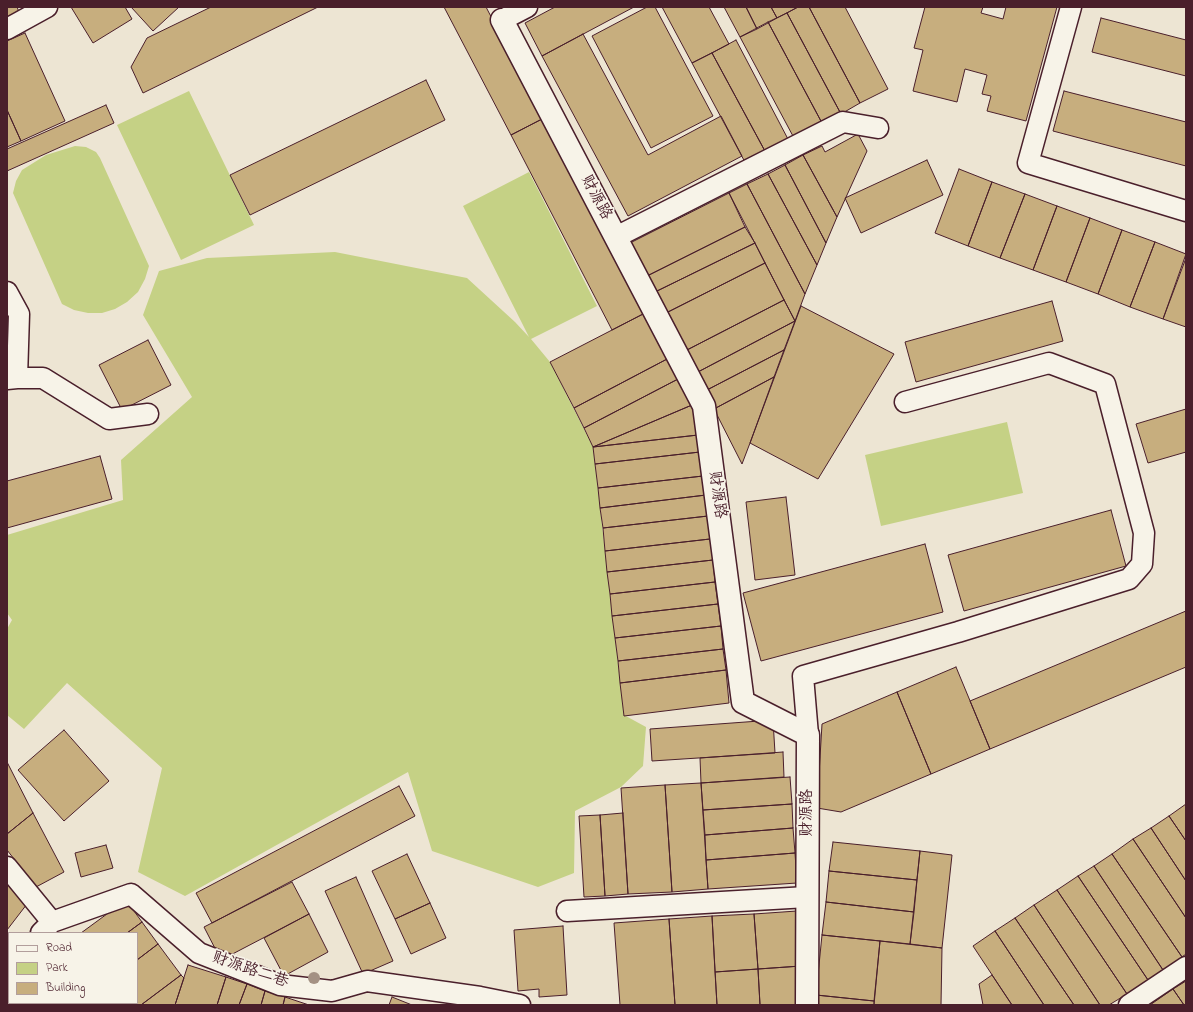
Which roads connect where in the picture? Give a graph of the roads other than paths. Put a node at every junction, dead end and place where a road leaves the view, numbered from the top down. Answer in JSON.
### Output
{"nodes":[{"id":1,"x":47,"y":7,"type":"edge"},
{"id":2,"x":527,"y":7,"type":"edge"},
{"id":3,"x":1072,"y":7,"type":"edge"},
{"id":4,"x":502,"y":20,"type":"joint"},
{"id":5,"x":7,"y":29,"type":"edge"},
{"id":6,"x":878,"y":128,"type":"dead end"},
{"id":7,"x":1186,"y":211,"type":"edge"},
{"id":8,"x":616,"y":237,"type":"junction"},
{"id":9,"x":7,"y":292,"type":"edge"},
{"id":10,"x":12,"y":378,"type":"edge"},
{"id":11,"x":905,"y":402,"type":"dead end"},
{"id":12,"x":148,"y":414,"type":"dead end"},
{"id":13,"x":808,"y":735,"type":"junction"},
{"id":14,"x":7,"y":867,"type":"edge"},
{"id":15,"x":807,"y":897,"type":"junction"},
{"id":16,"x":567,"y":911,"type":"dead end"},
{"id":17,"x":46,"y":927,"type":"edge"},
{"id":18,"x":1186,"y":967,"type":"edge"},
{"id":19,"x":520,"y":1005,"type":"edge"},
{"id":20,"x":807,"y":1005,"type":"edge"},
{"id":21,"x":1129,"y":1005,"type":"edge"}],
"edges":[{"from":1,"to":5,"type":"lane"},
{"from":2,"to":4,"type":"lane","name":"财源路"},
{"from":3,"to":7,"type":"lane"},
{"from":4,"to":8,"type":"street","name":"财源路"},
{"from":6,"to":8,"type":"lane"},
{"from":8,"to":13,"type":"street","name":"财源路"},
{"from":9,"to":10,"type":"lane"},
{"from":10,"to":12,"type":"lane"},
{"from":11,"to":13,"type":"lane"},
{"from":13,"to":15,"type":"street","name":"财源路"},
{"from":14,"to":17,"type":"lane"},
{"from":15,"to":16,"type":"lane"},
{"from":15,"to":20,"type":"street","name":"财源路"},
{"from":17,"to":19,"type":"lane","name":"财源路二巷"},
{"from":18,"to":21,"type":"lane"}]}
